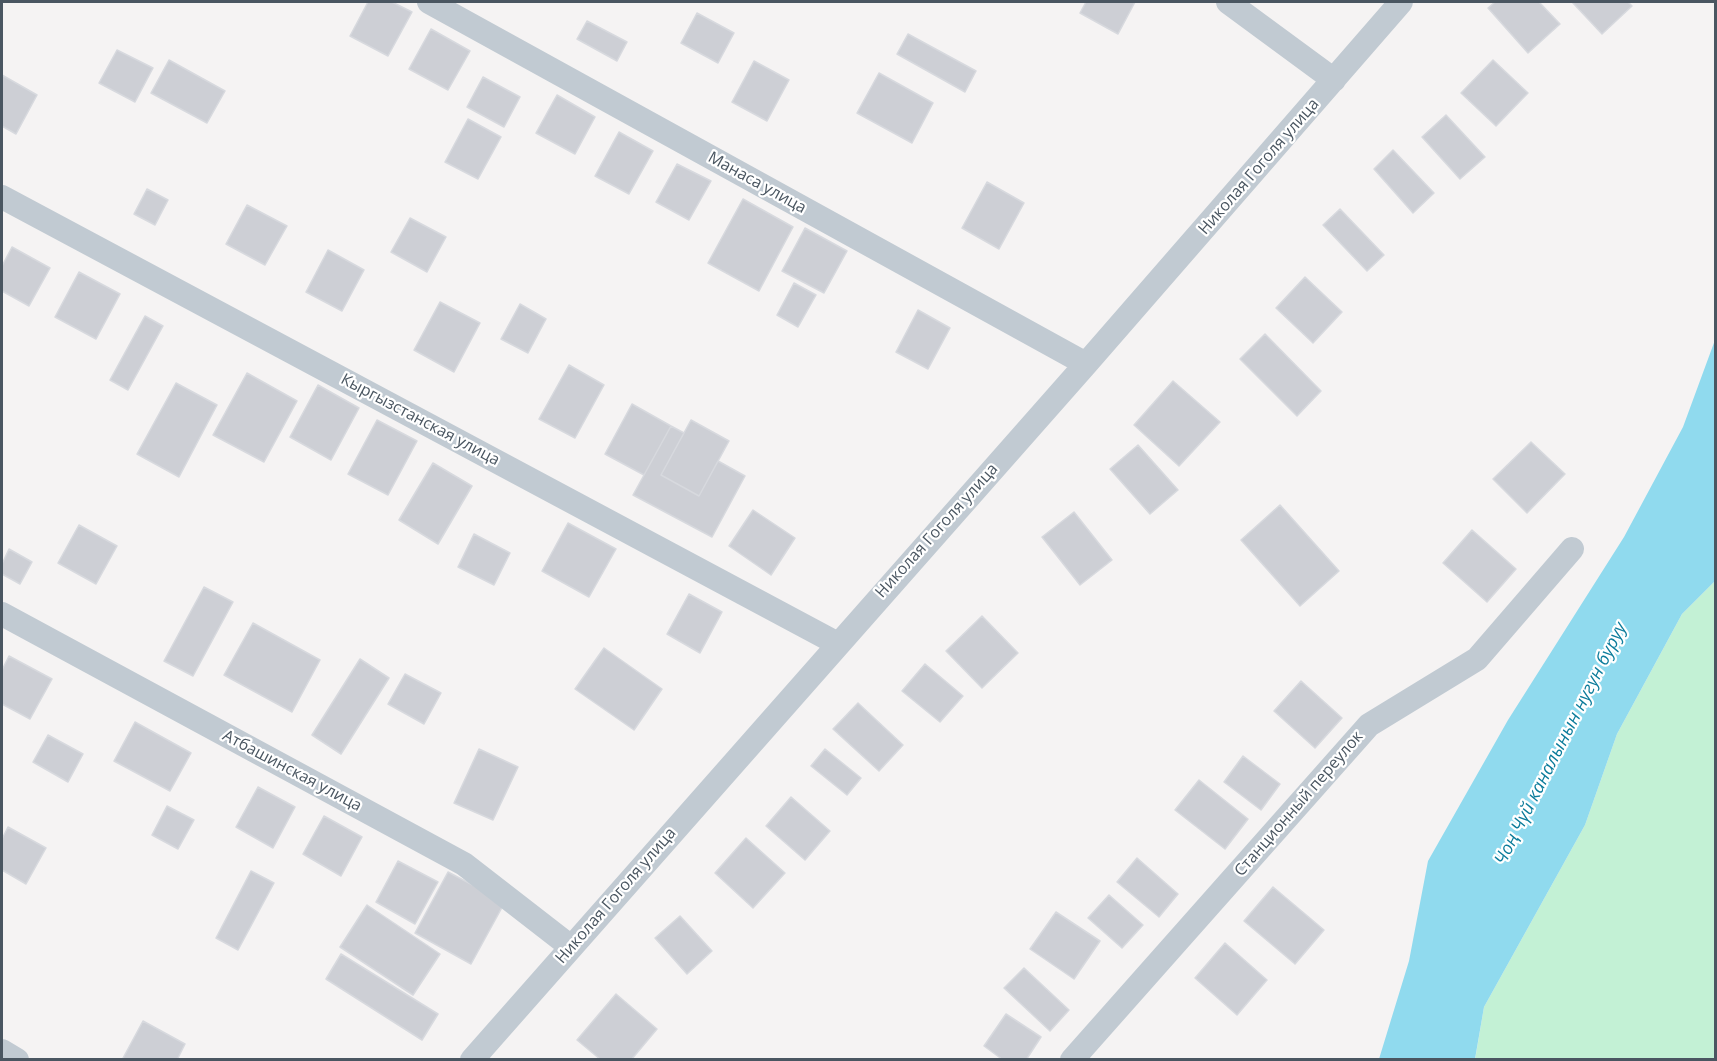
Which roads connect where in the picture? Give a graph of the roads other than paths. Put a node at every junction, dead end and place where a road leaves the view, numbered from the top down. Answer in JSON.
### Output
{"nodes":[{"id":1,"x":429,"y":2,"type":"edge"},
{"id":2,"x":1228,"y":2,"type":"edge"},
{"id":3,"x":1401,"y":2,"type":"edge"},
{"id":4,"x":1334,"y":80,"type":"junction"},
{"id":5,"x":2,"y":196,"type":"edge"},
{"id":6,"x":1086,"y":364,"type":"junction"},
{"id":7,"x":1572,"y":549,"type":"dead end"},
{"id":8,"x":2,"y":614,"type":"edge"},
{"id":9,"x":838,"y":644,"type":"junction"},
{"id":10,"x":571,"y":947,"type":"junction"},
{"id":11,"x":2,"y":1051,"type":"edge"},
{"id":12,"x":17,"y":1059,"type":"edge"},
{"id":13,"x":472,"y":1059,"type":"edge"},
{"id":14,"x":1072,"y":1059,"type":"edge"}],
"edges":[{"from":1,"to":6,"type":"street","name":"Манаса улица"},
{"from":2,"to":4,"type":"street"},
{"from":3,"to":4,"type":"street","name":"Николая Гоголя улица"},
{"from":4,"to":6,"type":"street","name":"Николая Гоголя улица"},
{"from":5,"to":9,"type":"street","name":"Кыргызстанская улица"},
{"from":6,"to":9,"type":"street","name":"Николая Гоголя улица"},
{"from":7,"to":14,"type":"street","name":"Станционный переулок"},
{"from":8,"to":10,"type":"street","name":"Атбашинская улица"},
{"from":9,"to":10,"type":"street","name":"Николая Гоголя улица"},
{"from":10,"to":13,"type":"street","name":"Николая Гоголя улица"},
{"from":11,"to":12,"type":"street"}]}
